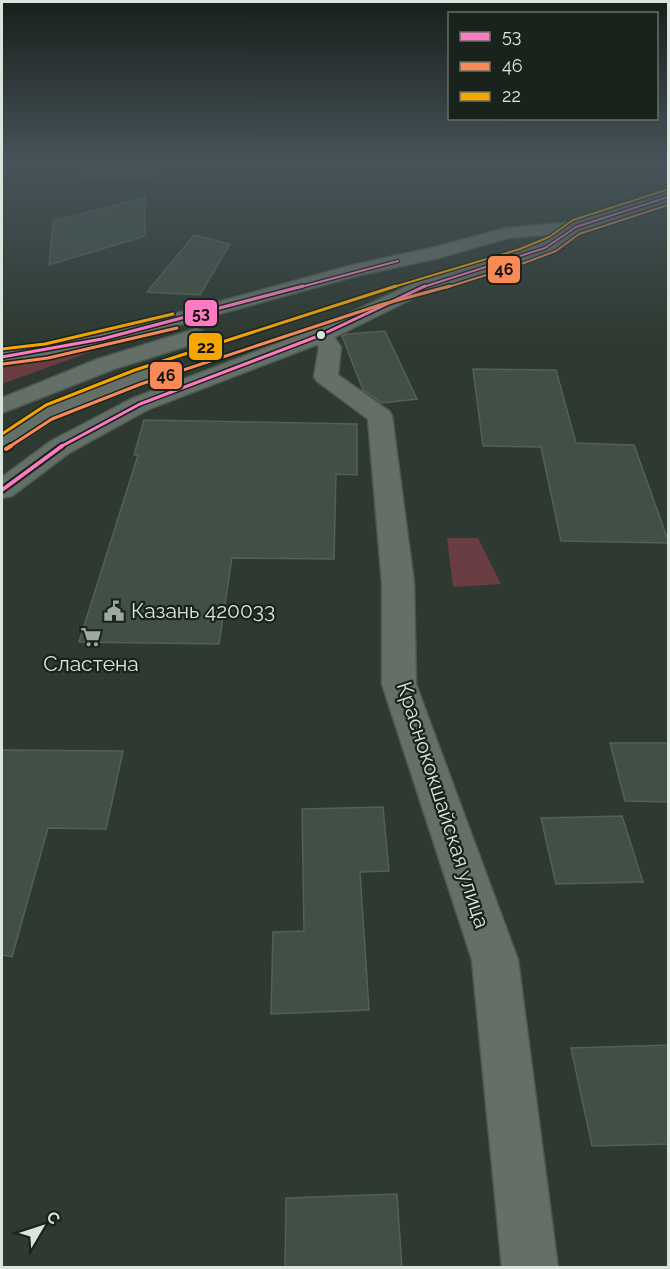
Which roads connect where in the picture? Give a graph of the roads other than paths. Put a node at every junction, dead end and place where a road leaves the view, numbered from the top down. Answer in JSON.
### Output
{"nodes":[{"id":1,"x":582,"y":223,"type":"edge"},
{"id":2,"x":587,"y":223,"type":"edge"},
{"id":3,"x":438,"y":252,"type":"junction"},
{"id":4,"x":419,"y":288,"type":"junction"},
{"id":5,"x":321,"y":335,"type":"junction"},
{"id":6,"x":2,"y":357,"type":"edge"},
{"id":7,"x":2,"y":406,"type":"edge"},
{"id":8,"x":2,"y":443,"type":"edge"},
{"id":9,"x":2,"y":490,"type":"edge"},
{"id":10,"x":530,"y":1268,"type":"edge"}],
"edges":[{"from":1,"to":3,"type":"main road"},
{"from":2,"to":4,"type":"main road"},
{"from":3,"to":6,"type":"main road"},
{"from":3,"to":7,"type":"main road"},
{"from":4,"to":5,"type":"main road"},
{"from":4,"to":8,"type":"main road"},
{"from":5,"to":9,"type":"main road"},
{"from":5,"to":10,"type":"street","name":"Краснококшайская улица"}]}
